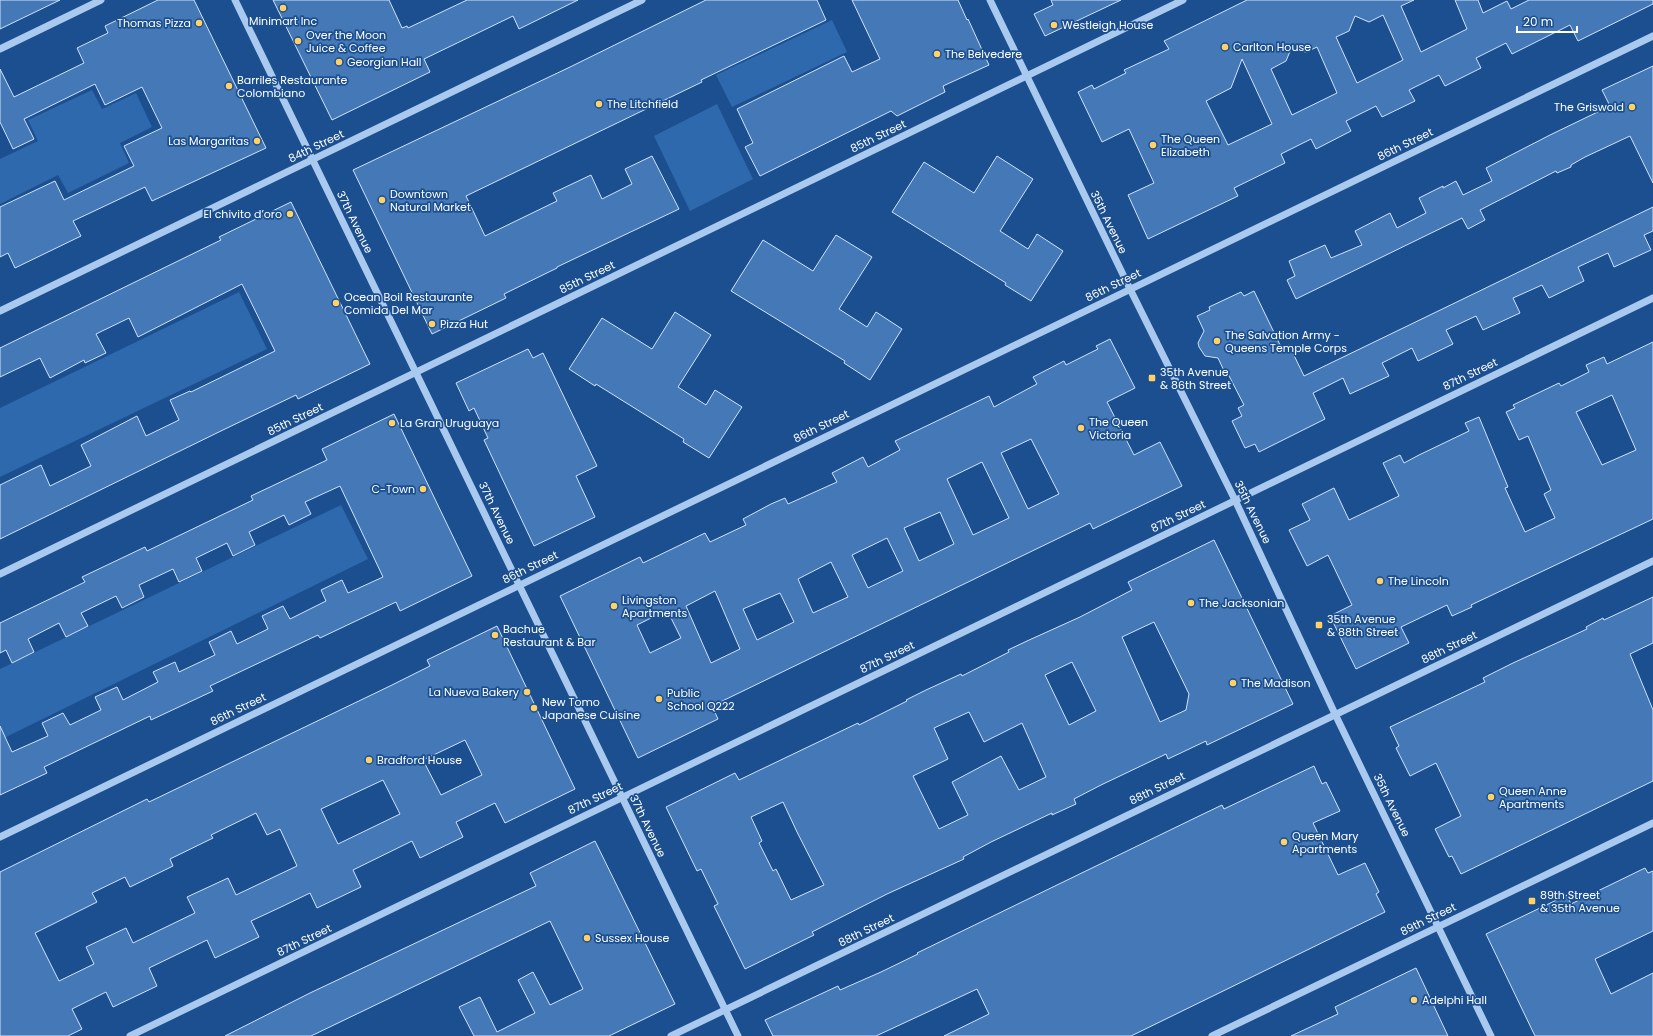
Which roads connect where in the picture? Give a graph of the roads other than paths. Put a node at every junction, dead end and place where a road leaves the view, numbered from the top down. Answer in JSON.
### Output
{"nodes":[{"id":1,"x":101,"y":0,"type":"edge"},
{"id":2,"x":236,"y":0,"type":"edge"},
{"id":3,"x":642,"y":0,"type":"edge"},
{"id":4,"x":990,"y":0,"type":"edge"},
{"id":5,"x":1183,"y":0,"type":"edge"},
{"id":6,"x":1653,"y":36,"type":"edge"},
{"id":7,"x":0,"y":49,"type":"edge"},
{"id":8,"x":1026,"y":76,"type":"junction"},
{"id":9,"x":313,"y":160,"type":"junction"},
{"id":10,"x":1130,"y":289,"type":"junction"},
{"id":11,"x":1653,"y":298,"type":"edge"},
{"id":12,"x":0,"y":311,"type":"edge"},
{"id":13,"x":416,"y":373,"type":"junction"},
{"id":14,"x":1235,"y":500,"type":"junction"},
{"id":15,"x":1653,"y":561,"type":"edge"},
{"id":16,"x":0,"y":574,"type":"edge"},
{"id":17,"x":519,"y":585,"type":"junction"},
{"id":18,"x":1336,"y":714,"type":"junction"},
{"id":19,"x":622,"y":798,"type":"junction"},
{"id":20,"x":1653,"y":823,"type":"edge"},
{"id":21,"x":0,"y":837,"type":"edge"},
{"id":22,"x":1438,"y":926,"type":"junction"},
{"id":23,"x":725,"y":1010,"type":"junction"},
{"id":24,"x":130,"y":1036,"type":"edge"},
{"id":25,"x":671,"y":1036,"type":"edge"},
{"id":26,"x":738,"y":1036,"type":"edge"},
{"id":27,"x":1212,"y":1036,"type":"edge"},
{"id":28,"x":1491,"y":1036,"type":"edge"}],
"edges":[{"from":1,"to":7,"type":"street"},
{"from":2,"to":9,"type":"street","name":"37th Avenue"},
{"from":3,"to":9,"type":"street","name":"84th Street"},
{"from":4,"to":8,"type":"street","name":"35th Avenue"},
{"from":5,"to":8,"type":"street","name":"85th Street"},
{"from":6,"to":10,"type":"street","name":"86th Street"},
{"from":8,"to":10,"type":"street","name":"35th Avenue"},
{"from":8,"to":13,"type":"street","name":"85th Street"},
{"from":9,"to":12,"type":"street","name":"84th Street"},
{"from":9,"to":13,"type":"street","name":"37th Avenue"},
{"from":10,"to":14,"type":"street","name":"35th Avenue"},
{"from":10,"to":17,"type":"street","name":"86th Street"},
{"from":11,"to":14,"type":"street","name":"87th Street"},
{"from":13,"to":16,"type":"street","name":"85th Street"},
{"from":13,"to":17,"type":"street","name":"37th Avenue"},
{"from":14,"to":18,"type":"street","name":"35th Avenue"},
{"from":14,"to":19,"type":"street","name":"87th Street"},
{"from":15,"to":18,"type":"street","name":"88th Street"},
{"from":17,"to":19,"type":"street","name":"37th Avenue"},
{"from":17,"to":21,"type":"street","name":"86th Street"},
{"from":18,"to":22,"type":"street","name":"35th Avenue"},
{"from":18,"to":23,"type":"street","name":"88th Street"},
{"from":19,"to":23,"type":"street","name":"37th Avenue"},
{"from":19,"to":24,"type":"street","name":"87th Street"},
{"from":20,"to":22,"type":"street","name":"89th Street"},
{"from":22,"to":27,"type":"street","name":"89th Street"},
{"from":22,"to":28,"type":"street","name":"35th Avenue"},
{"from":23,"to":25,"type":"street","name":"88th Street"},
{"from":23,"to":26,"type":"street","name":"37th Avenue"}]}
